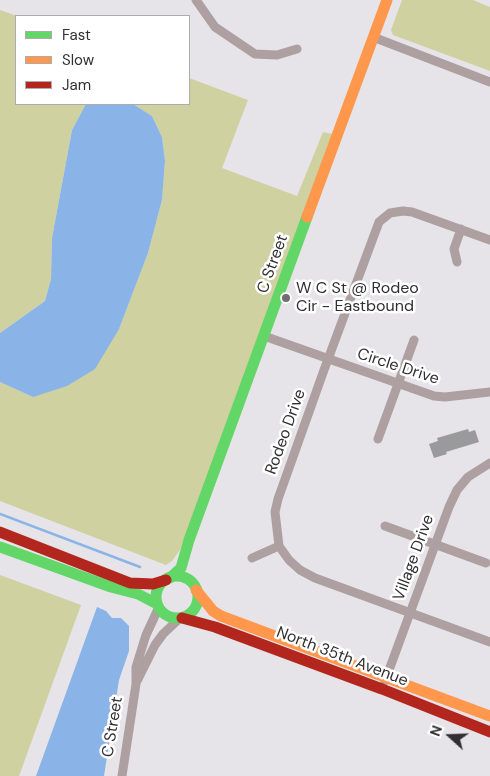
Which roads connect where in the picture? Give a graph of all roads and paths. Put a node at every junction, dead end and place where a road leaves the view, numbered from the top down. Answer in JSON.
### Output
{"nodes":[{"id":1,"x":196,"y":0,"type":"edge"},
{"id":2,"x":387,"y":0,"type":"edge"},
{"id":3,"x":373,"y":37,"type":"junction"},
{"id":4,"x":297,"y":49,"type":"dead end"},
{"id":5,"x":490,"y":82,"type":"edge"},
{"id":6,"x":461,"y":230,"type":"junction"},
{"id":7,"x":490,"y":240,"type":"edge"},
{"id":8,"x":457,"y":262,"type":"dead end"},
{"id":9,"x":264,"y":336,"type":"junction"},
{"id":10,"x":414,"y":340,"type":"dead end"},
{"id":11,"x":328,"y":359,"type":"junction"},
{"id":12,"x":398,"y":385,"type":"junction"},
{"id":13,"x":490,"y":392,"type":"edge"},
{"id":14,"x":378,"y":439,"type":"dead end"},
{"id":15,"x":490,"y":463,"type":"edge"},
{"id":16,"x":385,"y":526,"type":"dead end"},
{"id":17,"x":0,"y":532,"type":"edge"},
{"id":18,"x":189,"y":540,"type":"junction"},
{"id":19,"x":436,"y":544,"type":"junction"},
{"id":20,"x":279,"y":546,"type":"junction"},
{"id":21,"x":0,"y":547,"type":"edge"},
{"id":22,"x":252,"y":558,"type":"dead end"},
{"id":23,"x":486,"y":563,"type":"dead end"},
{"id":24,"x":168,"y":579,"type":"junction"},
{"id":25,"x":195,"y":588,"type":"junction"},
{"id":26,"x":158,"y":605,"type":"junction"},
{"id":27,"x":410,"y":613,"type":"junction"},
{"id":28,"x":181,"y":618,"type":"junction"},
{"id":29,"x":490,"y":642,"type":"edge"},
{"id":30,"x":386,"y":678,"type":"junction"},
{"id":31,"x":136,"y":684,"type":"junction"},
{"id":32,"x":382,"y":689,"type":"junction"},
{"id":33,"x":490,"y":716,"type":"edge"},
{"id":34,"x":490,"y":732,"type":"edge"},
{"id":35,"x":122,"y":776,"type":"edge"}],
"edges":[{"from":1,"to":4,"type":"street"},
{"from":2,"to":3,"type":"street","name":"C Street"},
{"from":3,"to":5,"type":"street"},
{"from":3,"to":9,"type":"street","name":"C Street"},
{"from":6,"to":7,"type":"street","name":"Rodeo Drive"},
{"from":6,"to":8,"type":"street"},
{"from":6,"to":11,"type":"street","name":"Rodeo Drive"},
{"from":9,"to":11,"type":"street","name":"Circle Drive"},
{"from":9,"to":18,"type":"street","name":"C Street"},
{"from":10,"to":12,"type":"street"},
{"from":11,"to":12,"type":"street","name":"Circle Drive"},
{"from":11,"to":20,"type":"street","name":"Rodeo Drive"},
{"from":12,"to":13,"type":"street","name":"Circle Drive"},
{"from":12,"to":14,"type":"street"},
{"from":15,"to":19,"type":"street","name":"Village Drive"},
{"from":16,"to":19,"type":"street"},
{"from":17,"to":24,"type":"street"},
{"from":18,"to":24,"type":"street","name":"C Street"},
{"from":18,"to":25,"type":"street","name":"C Street"},
{"from":19,"to":23,"type":"street"},
{"from":19,"to":27,"type":"street","name":"Village Drive"},
{"from":20,"to":22,"type":"street"},
{"from":20,"to":27,"type":"street"},
{"from":21,"to":26,"type":"street"},
{"from":24,"to":25,"type":"street"},
{"from":24,"to":26,"type":"street"},
{"from":25,"to":28,"type":"street"},
{"from":25,"to":30,"type":"street","name":"North 35th Avenue"},
{"from":26,"to":28,"type":"street"},
{"from":26,"to":31,"type":"street","name":"C Street"},
{"from":27,"to":29,"type":"street"},
{"from":27,"to":30,"type":"street","name":"Village Drive"},
{"from":28,"to":31,"type":"street","name":"C Street"},
{"from":28,"to":32,"type":"street","name":"North 35th Avenue"},
{"from":30,"to":32,"type":"street","name":"Village Drive"},
{"from":30,"to":33,"type":"street","name":"North 35th Avenue"},
{"from":31,"to":35,"type":"street","name":"C Street"},
{"from":32,"to":34,"type":"street","name":"North 35th Avenue"}]}
